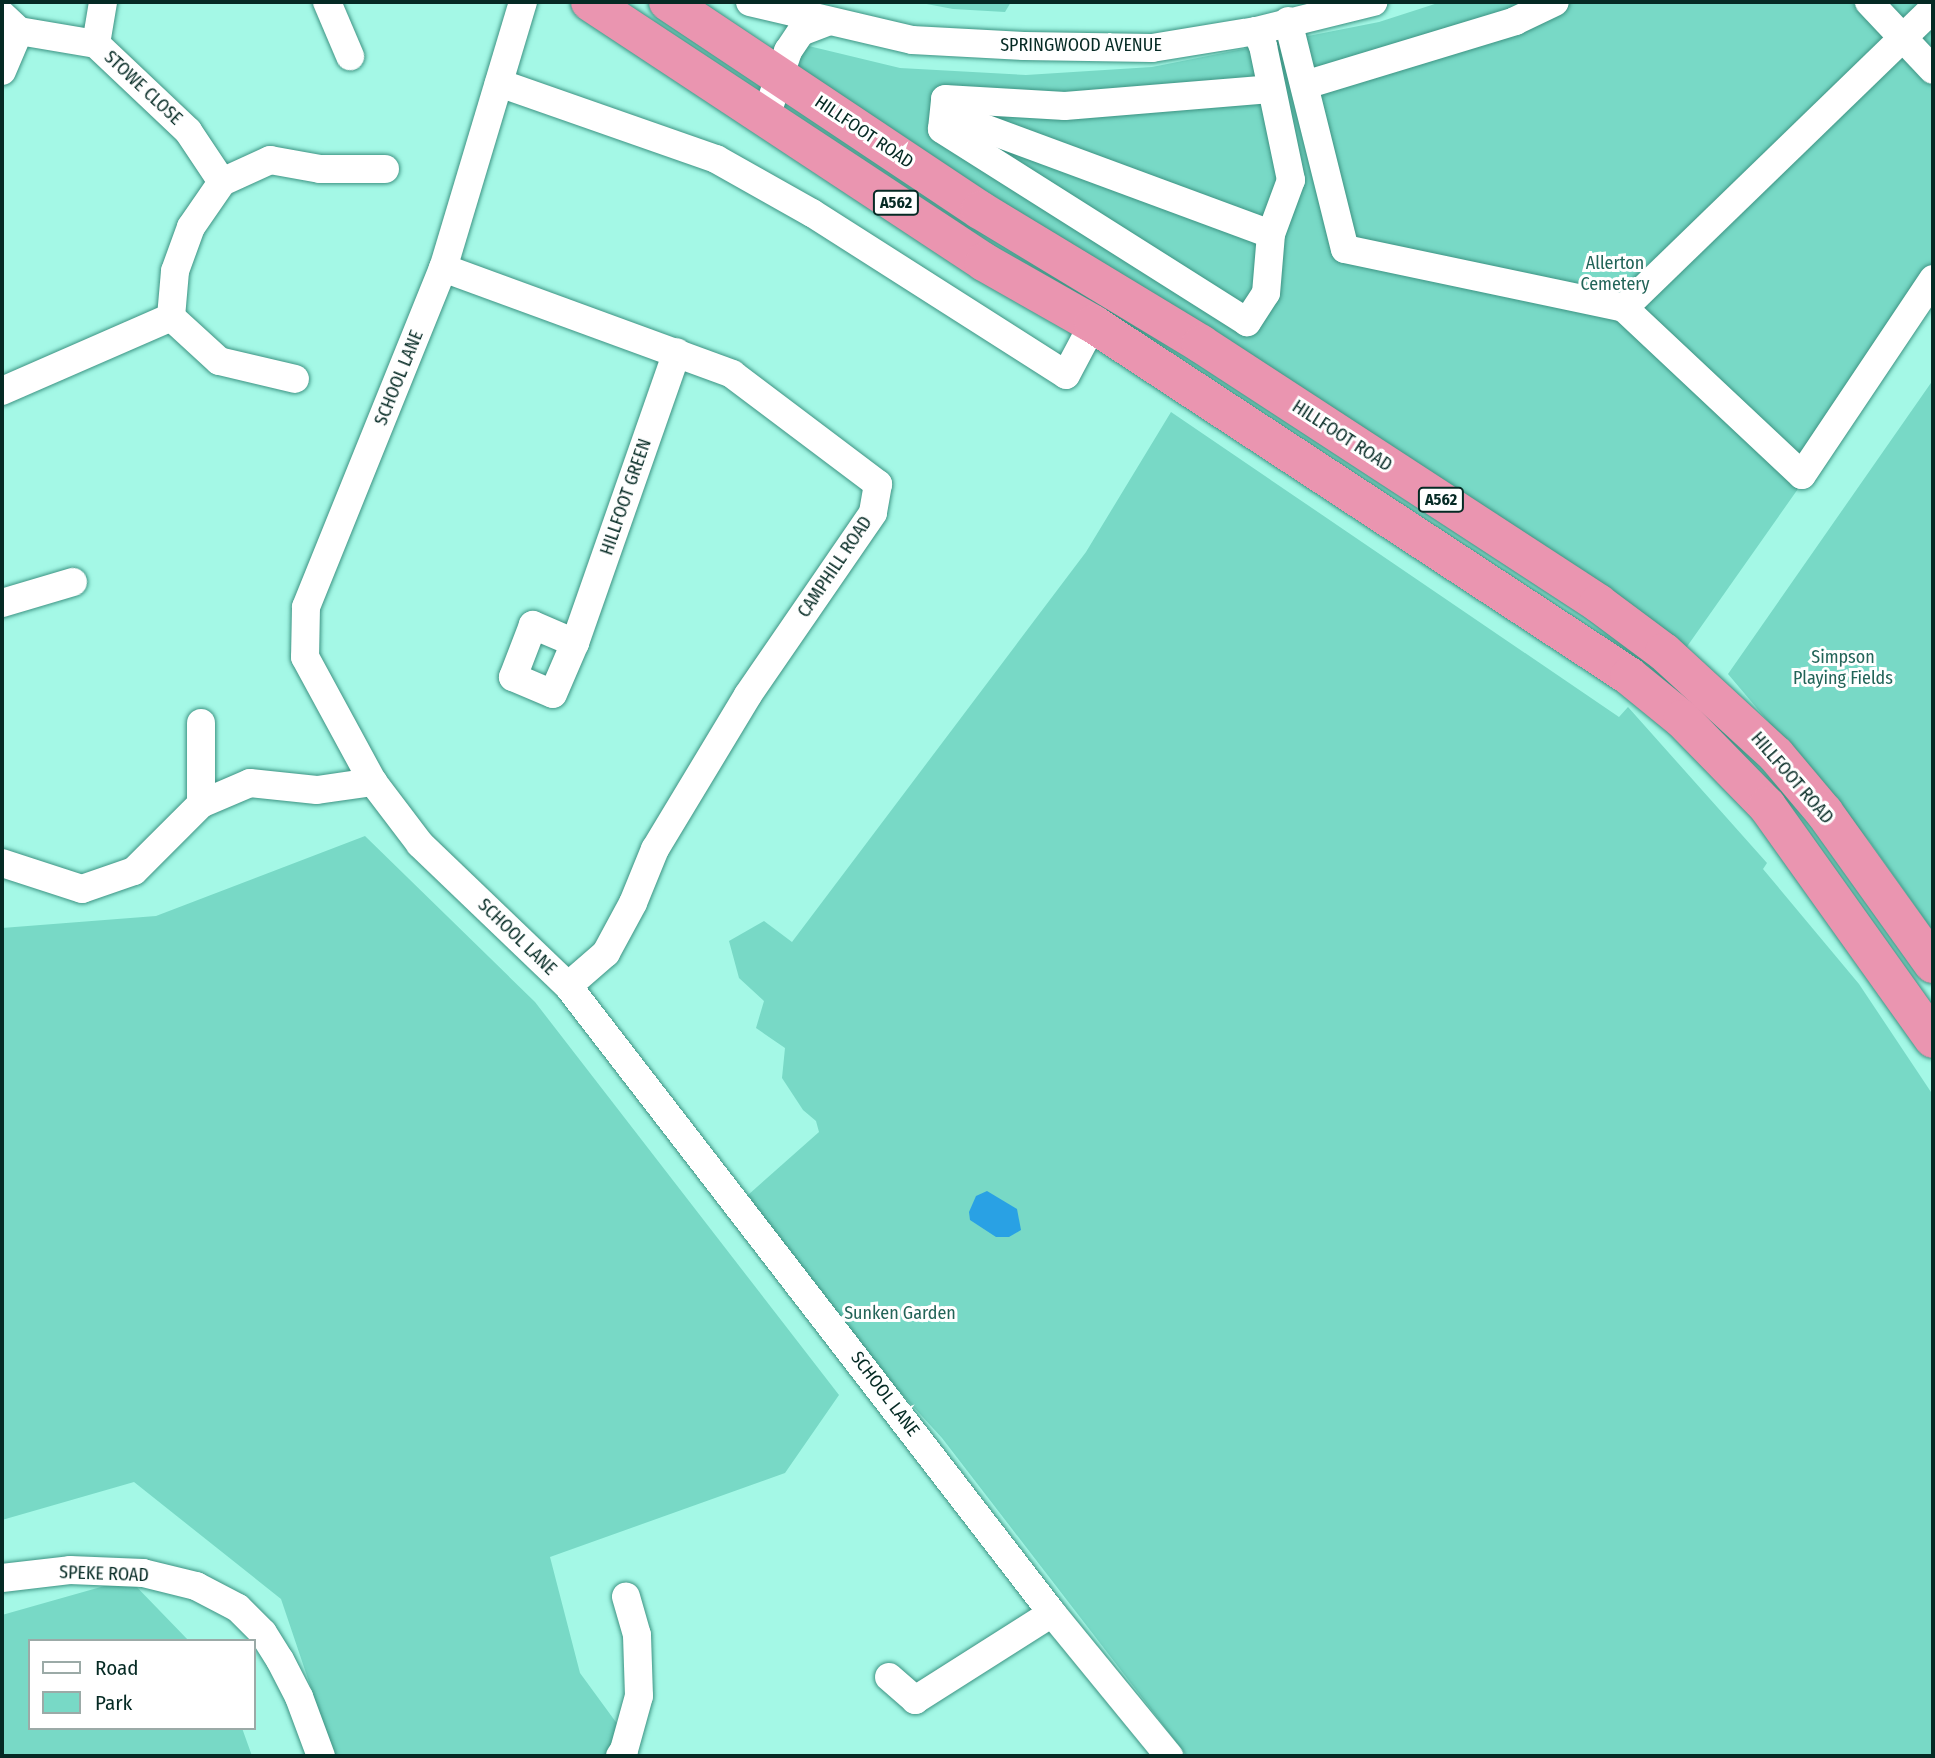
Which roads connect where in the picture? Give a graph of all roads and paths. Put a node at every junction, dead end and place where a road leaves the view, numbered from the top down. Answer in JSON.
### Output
{"nodes":[{"id":1,"x":103,"y":2,"type":"edge"},
{"id":2,"x":327,"y":2,"type":"edge"},
{"id":3,"x":523,"y":2,"type":"edge"},
{"id":4,"x":590,"y":2,"type":"edge"},
{"id":5,"x":668,"y":2,"type":"edge"},
{"id":6,"x":750,"y":2,"type":"edge"},
{"id":7,"x":1373,"y":2,"type":"edge"},
{"id":8,"x":1555,"y":2,"type":"edge"},
{"id":9,"x":1869,"y":2,"type":"edge"},
{"id":10,"x":1933,"y":9,"type":"edge"},
{"id":11,"x":829,"y":21,"type":"junction"},
{"id":12,"x":1288,"y":21,"type":"junction"},
{"id":13,"x":11,"y":23,"type":"edge"},
{"id":14,"x":1256,"y":31,"type":"junction"},
{"id":15,"x":1904,"y":38,"type":"junction"},
{"id":16,"x":96,"y":44,"type":"junction"},
{"id":17,"x":350,"y":56,"type":"dead end"},
{"id":18,"x":1933,"y":70,"type":"edge"},
{"id":19,"x":2,"y":71,"type":"edge"},
{"id":20,"x":780,"y":77,"type":"junction"},
{"id":21,"x":499,"y":83,"type":"junction"},
{"id":22,"x":1306,"y":85,"type":"junction"},
{"id":23,"x":1270,"y":89,"type":"junction"},
{"id":24,"x":946,"y":114,"type":"junction"},
{"id":25,"x":766,"y":116,"type":"junction"},
{"id":26,"x":385,"y":169,"type":"dead end"},
{"id":27,"x":222,"y":182,"type":"junction"},
{"id":28,"x":1272,"y":234,"type":"junction"},
{"id":29,"x":443,"y":268,"type":"junction"},
{"id":30,"x":1933,"y":279,"type":"edge"},
{"id":31,"x":1624,"y":307,"type":"junction"},
{"id":32,"x":171,"y":317,"type":"junction"},
{"id":33,"x":1093,"y":324,"type":"junction"},
{"id":34,"x":677,"y":352,"type":"junction"},
{"id":35,"x":295,"y":379,"type":"dead end"},
{"id":36,"x":2,"y":391,"type":"edge"},
{"id":37,"x":73,"y":582,"type":"dead end"},
{"id":38,"x":2,"y":603,"type":"edge"},
{"id":39,"x":575,"y":643,"type":"dead end"},
{"id":40,"x":1676,"y":662,"type":"junction"},
{"id":41,"x":1652,"y":695,"type":"junction"},
{"id":42,"x":201,"y":723,"type":"dead end"},
{"id":43,"x":373,"y":782,"type":"junction"},
{"id":44,"x":201,"y":804,"type":"junction"},
{"id":45,"x":2,"y":863,"type":"edge"},
{"id":46,"x":1933,"y":964,"type":"edge"},
{"id":47,"x":568,"y":986,"type":"junction"},
{"id":48,"x":1933,"y":1039,"type":"edge"},
{"id":49,"x":2,"y":1578,"type":"edge"},
{"id":50,"x":626,"y":1597,"type":"dead end"},
{"id":51,"x":1052,"y":1613,"type":"junction"},
{"id":52,"x":889,"y":1676,"type":"dead end"},
{"id":53,"x":321,"y":1756,"type":"edge"},
{"id":54,"x":620,"y":1756,"type":"edge"},
{"id":55,"x":1169,"y":1756,"type":"edge"}],
"edges":[{"from":1,"to":16,"type":"street"},
{"from":2,"to":17,"type":"street"},
{"from":3,"to":21,"type":"street","name":"SCHOOL LANE"},
{"from":4,"to":25,"type":"highway","number":"A562"},
{"from":5,"to":20,"type":"highway","name":"HILLFOOT ROAD","number":"A562"},
{"from":6,"to":11,"type":"street","name":"SPRINGWOOD AVENUE"},
{"from":7,"to":12,"type":"street","name":"SPRINGWOOD AVENUE"},
{"from":8,"to":22,"type":"street"},
{"from":9,"to":15,"type":"street"},
{"from":10,"to":15,"type":"street"},
{"from":11,"to":14,"type":"street","name":"SPRINGWOOD AVENUE"},
{"from":11,"to":20,"type":"street"},
{"from":12,"to":14,"type":"street","name":"SPRINGWOOD AVENUE"},
{"from":12,"to":22,"type":"street"},
{"from":13,"to":16,"type":"street","name":"STOWE CLOSE"},
{"from":13,"to":19,"type":"street"},
{"from":14,"to":23,"type":"street"},
{"from":15,"to":18,"type":"street"},
{"from":15,"to":31,"type":"street"},
{"from":16,"to":27,"type":"street","name":"STOWE CLOSE"},
{"from":20,"to":25,"type":"street"},
{"from":20,"to":40,"type":"highway","name":"HILLFOOT ROAD","number":"A562"},
{"from":21,"to":29,"type":"street","name":"SCHOOL LANE"},
{"from":21,"to":33,"type":"street"},
{"from":22,"to":31,"type":"street"},
{"from":23,"to":24,"type":"street"},
{"from":23,"to":28,"type":"street"},
{"from":24,"to":28,"type":"street"},
{"from":24,"to":28,"type":"street"},
{"from":25,"to":33,"type":"highway","number":"A562"},
{"from":26,"to":27,"type":"street"},
{"from":27,"to":32,"type":"street"},
{"from":29,"to":34,"type":"street","name":"CAMPHILL ROAD"},
{"from":29,"to":43,"type":"street","name":"SCHOOL LANE"},
{"from":30,"to":31,"type":"street"},
{"from":32,"to":35,"type":"street"},
{"from":32,"to":36,"type":"street"},
{"from":33,"to":41,"type":"highway","number":"A562"},
{"from":34,"to":39,"type":"street","name":"HILLFOOT GREEN"},
{"from":34,"to":47,"type":"street","name":"CAMPHILL ROAD"},
{"from":37,"to":38,"type":"street"},
{"from":40,"to":41,"type":"street"},
{"from":40,"to":46,"type":"highway","name":"HILLFOOT ROAD","number":"A562"},
{"from":41,"to":48,"type":"highway","number":"A562"},
{"from":42,"to":44,"type":"street"},
{"from":43,"to":44,"type":"street"},
{"from":43,"to":47,"type":"street","name":"SCHOOL LANE"},
{"from":44,"to":45,"type":"street"},
{"from":47,"to":51,"type":"street","name":"SCHOOL LANE"},
{"from":49,"to":53,"type":"street","name":"SPEKE ROAD"},
{"from":50,"to":54,"type":"street"},
{"from":51,"to":52,"type":"street"},
{"from":51,"to":55,"type":"street","name":"SCHOOL LANE"}]}
